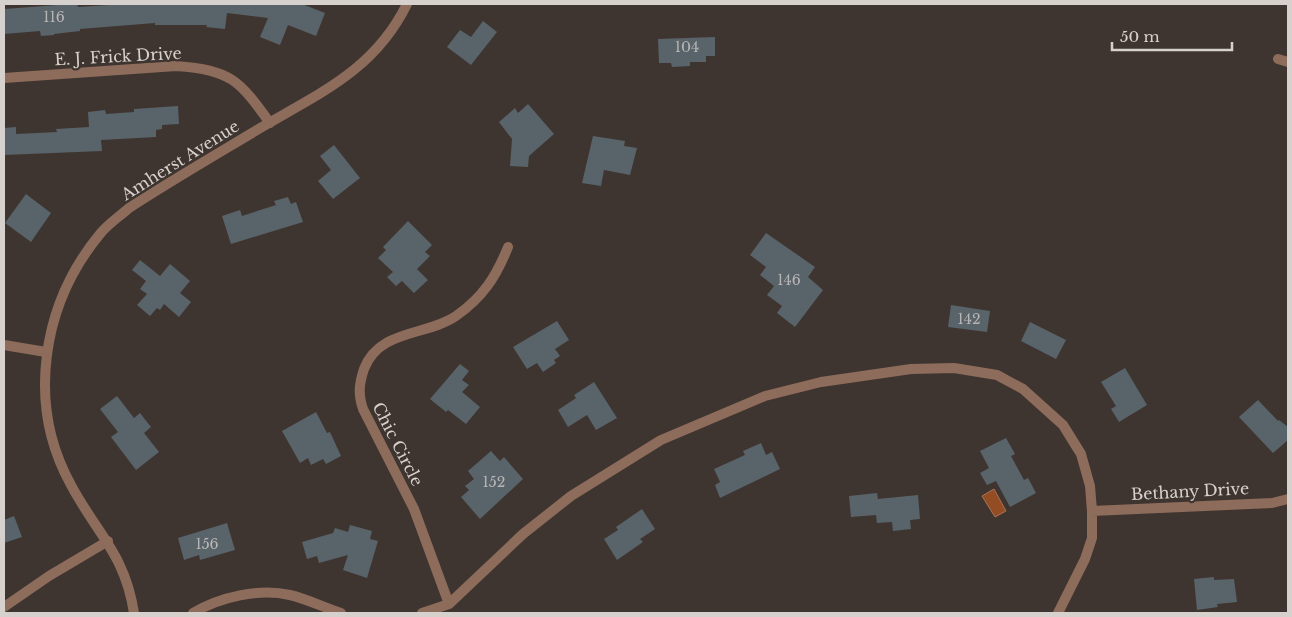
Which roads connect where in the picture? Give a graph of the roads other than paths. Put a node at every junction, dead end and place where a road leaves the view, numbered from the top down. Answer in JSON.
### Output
{"nodes":[{"id":1,"x":408,"y":4,"type":"edge"},
{"id":2,"x":4,"y":78,"type":"edge"},
{"id":3,"x":270,"y":123,"type":"junction"},
{"id":4,"x":508,"y":247,"type":"dead end"},
{"id":5,"x":4,"y":345,"type":"edge"},
{"id":6,"x":46,"y":352,"type":"junction"},
{"id":7,"x":1288,"y":499,"type":"edge"},
{"id":8,"x":1092,"y":511,"type":"junction"},
{"id":9,"x":108,"y":541,"type":"junction"},
{"id":10,"x":449,"y":604,"type":"junction"},
{"id":11,"x":4,"y":607,"type":"edge"},
{"id":12,"x":134,"y":613,"type":"edge"},
{"id":13,"x":193,"y":613,"type":"edge"},
{"id":14,"x":341,"y":613,"type":"edge"},
{"id":15,"x":422,"y":613,"type":"edge"},
{"id":16,"x":1058,"y":613,"type":"edge"}],
"edges":[{"from":1,"to":3,"type":"street","name":"Amherst Avenue"},
{"from":2,"to":3,"type":"street","name":"E. J. Frick Drive"},
{"from":3,"to":6,"type":"street","name":"Amherst Avenue"},
{"from":4,"to":10,"type":"street","name":"Chic Circle"},
{"from":5,"to":6,"type":"street"},
{"from":6,"to":9,"type":"street","name":"Amherst Avenue"},
{"from":7,"to":8,"type":"street","name":"Bethany Drive"},
{"from":8,"to":10,"type":"street"},
{"from":8,"to":16,"type":"street"},
{"from":9,"to":11,"type":"street"},
{"from":9,"to":12,"type":"street","name":"Amherst Avenue"},
{"from":10,"to":15,"type":"street"},
{"from":13,"to":14,"type":"street"}]}
